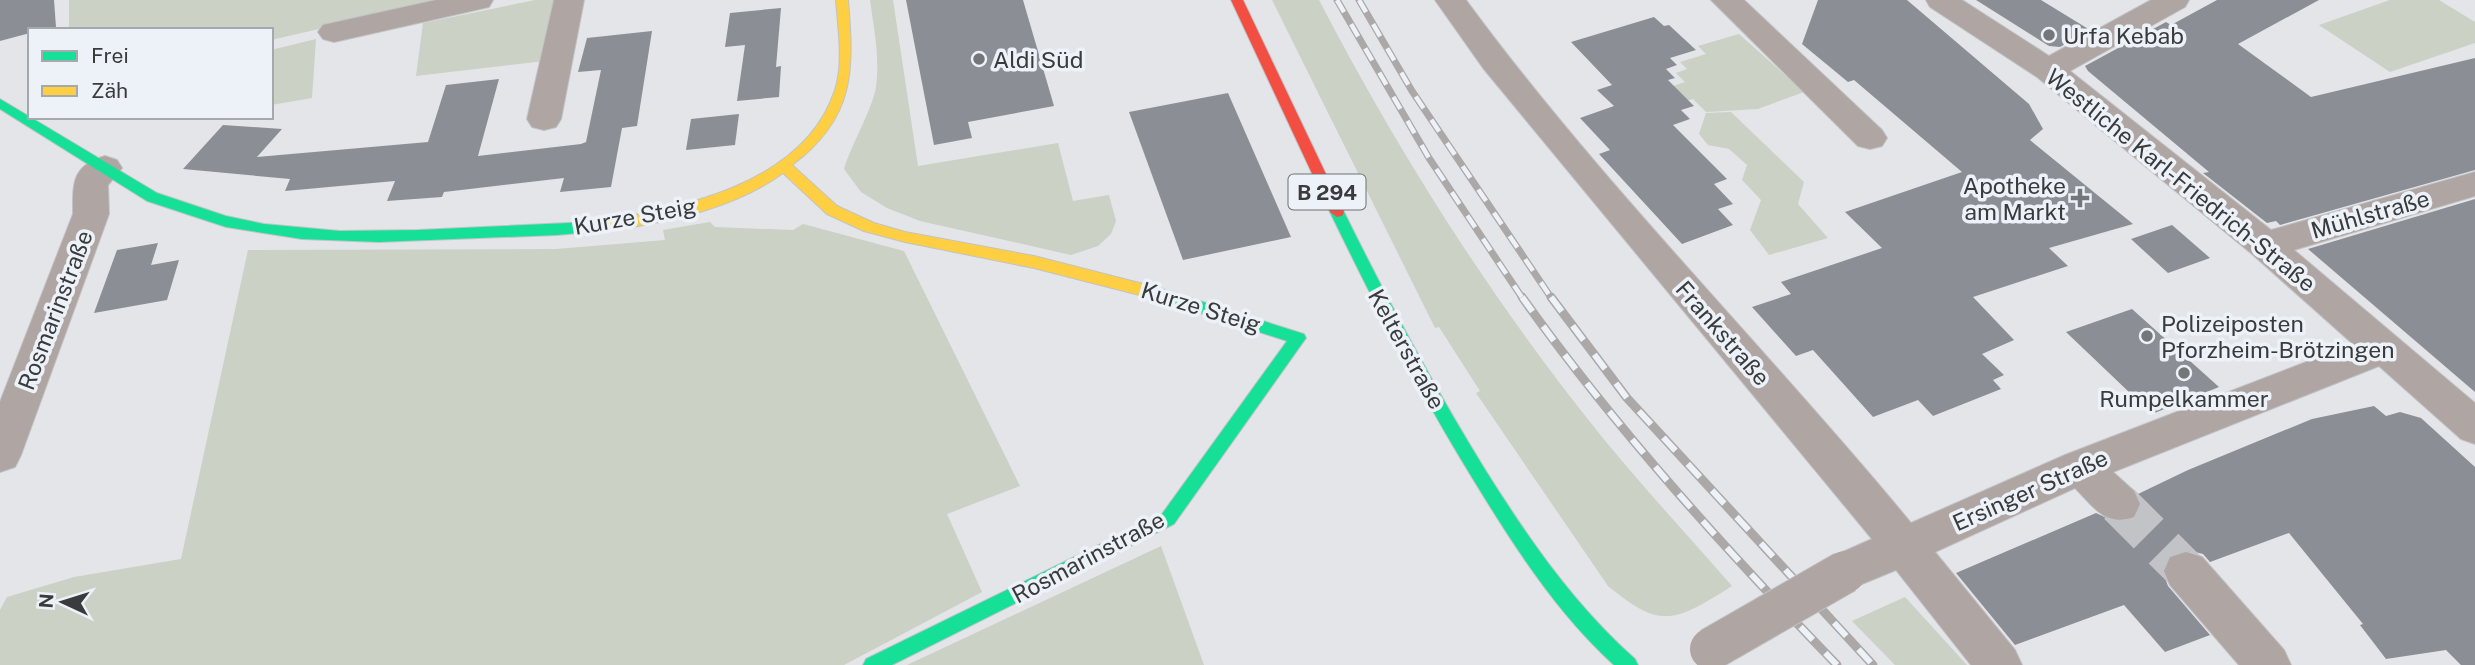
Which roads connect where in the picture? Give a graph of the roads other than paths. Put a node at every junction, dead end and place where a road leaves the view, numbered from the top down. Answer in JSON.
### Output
{"nodes":[{"id":1,"x":478,"y":0,"type":"edge"},
{"id":2,"x":569,"y":0,"type":"edge"},
{"id":3,"x":842,"y":0,"type":"edge"},
{"id":4,"x":1237,"y":0,"type":"edge"},
{"id":5,"x":1450,"y":0,"type":"edge"},
{"id":6,"x":1726,"y":0,"type":"edge"},
{"id":7,"x":1941,"y":0,"type":"edge"},
{"id":8,"x":2174,"y":0,"type":"edge"},
{"id":9,"x":2131,"y":8,"type":"edge"},
{"id":10,"x":334,"y":32,"type":"dead end"},
{"id":11,"x":2048,"y":70,"type":"junction"},
{"id":12,"x":0,"y":103,"type":"edge"},
{"id":13,"x":544,"y":119,"type":"dead end"},
{"id":14,"x":1870,"y":138,"type":"dead end"},
{"id":15,"x":782,"y":164,"type":"junction"},
{"id":16,"x":105,"y":169,"type":"junction"},
{"id":17,"x":2475,"y":184,"type":"edge"},
{"id":18,"x":2265,"y":245,"type":"junction"},
{"id":19,"x":1298,"y":338,"type":"joint"},
{"id":20,"x":2384,"y":348,"type":"junction"},
{"id":21,"x":2475,"y":426,"type":"edge"},
{"id":22,"x":0,"y":455,"type":"edge"},
{"id":23,"x":2080,"y":467,"type":"junction"},
{"id":24,"x":2119,"y":503,"type":"tunnel mouth"},
{"id":25,"x":1902,"y":547,"type":"junction"},
{"id":26,"x":2186,"y":571,"type":"tunnel mouth"},
{"id":27,"x":1702,"y":657,"type":"edge"},
{"id":28,"x":873,"y":665,"type":"edge"},
{"id":29,"x":1628,"y":665,"type":"edge"},
{"id":30,"x":1999,"y":665,"type":"edge"},
{"id":31,"x":2268,"y":665,"type":"edge"}],
"edges":[{"from":1,"to":10,"type":"street"},
{"from":2,"to":13,"type":"street"},
{"from":3,"to":15,"type":"main road"},
{"from":4,"to":29,"type":"main road","name":"Kelterstraße","number":"B 294"},
{"from":5,"to":25,"type":"street","name":"Frankstraße"},
{"from":6,"to":14,"type":"street"},
{"from":7,"to":11,"type":"street","name":"Westliche Karl-Friedrich-Straße"},
{"from":8,"to":9,"type":"street"},
{"from":9,"to":11,"type":"street"},
{"from":11,"to":18,"type":"street","name":"Westliche Karl-Friedrich-Straße"},
{"from":12,"to":16,"type":"main road","name":"Kurze Steig"},
{"from":15,"to":16,"type":"main road","name":"Kurze Steig"},
{"from":15,"to":19,"type":"main road","name":"Kurze Steig"},
{"from":16,"to":22,"type":"street","name":"Rosmarinstraße"},
{"from":17,"to":18,"type":"street","name":"Mühlstraße"},
{"from":18,"to":20,"type":"street","name":"Westliche Karl-Friedrich-Straße"},
{"from":19,"to":28,"type":"main road","name":"Rosmarinstraße"},
{"from":20,"to":21,"type":"street","name":"Westliche Karl-Friedrich-Straße"},
{"from":20,"to":23,"type":"street","name":"Ersinger Straße"},
{"from":23,"to":24,"type":"street"},
{"from":23,"to":25,"type":"street","name":"Ersinger Straße"},
{"from":25,"to":27,"type":"street","name":"Ersinger Straße","bridge":true},
{"from":25,"to":30,"type":"street","name":"Frankstraße"},
{"from":26,"to":31,"type":"street"}]}
